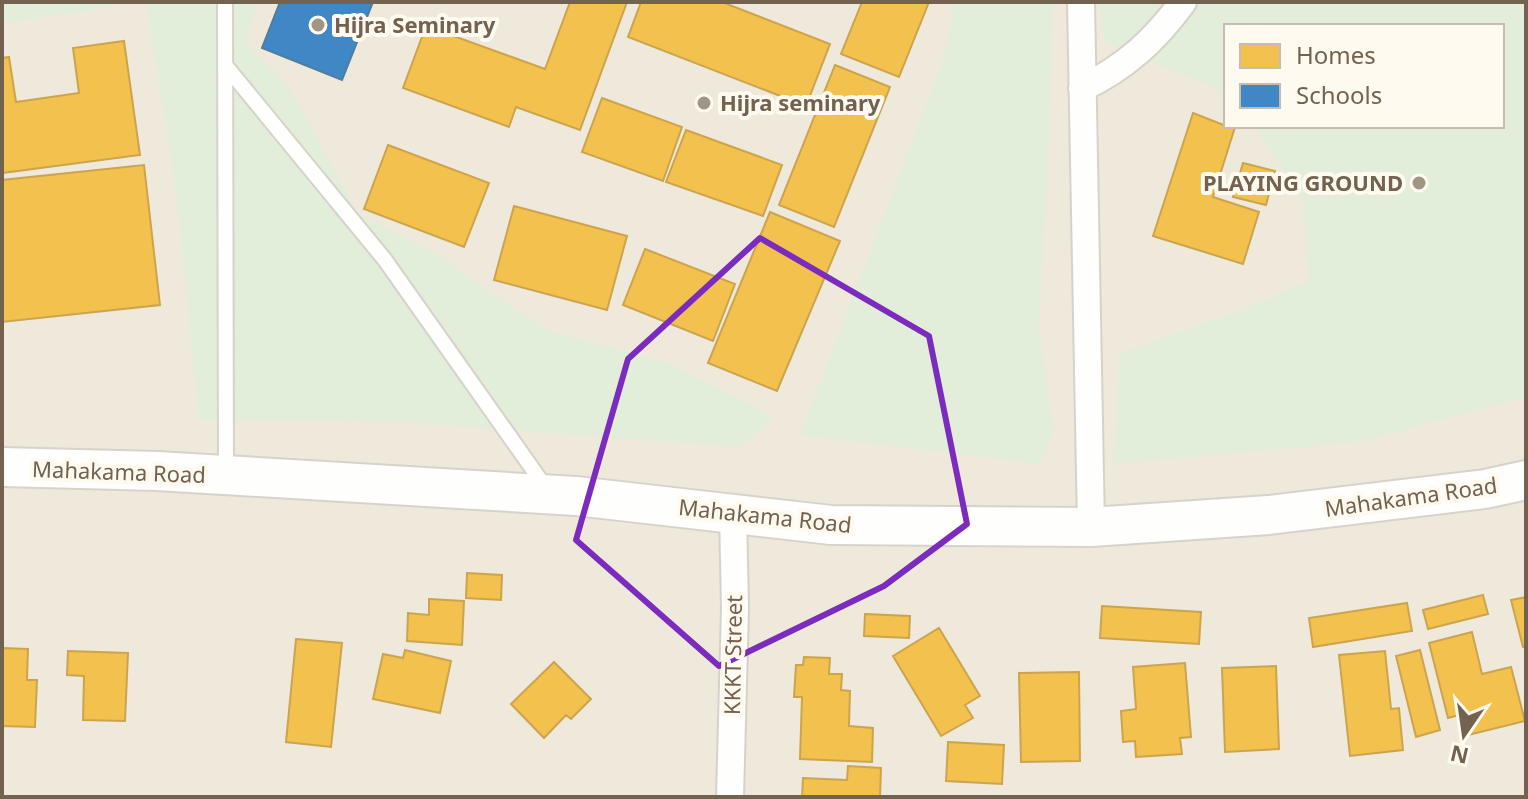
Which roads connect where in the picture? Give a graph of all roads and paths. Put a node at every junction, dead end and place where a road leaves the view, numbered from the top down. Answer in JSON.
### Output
{"nodes":[{"id":1,"x":225,"y":2,"type":"edge"},
{"id":2,"x":1081,"y":2,"type":"edge"},
{"id":3,"x":1183,"y":2,"type":"edge"},
{"id":4,"x":225,"y":65,"type":"junction"},
{"id":5,"x":1082,"y":88,"type":"junction"},
{"id":6,"x":2,"y":467,"type":"edge"},
{"id":7,"x":226,"y":476,"type":"junction"},
{"id":8,"x":1526,"y":480,"type":"edge"},
{"id":9,"x":550,"y":495,"type":"junction"},
{"id":10,"x":733,"y":513,"type":"junction"},
{"id":11,"x":1091,"y":527,"type":"junction"},
{"id":12,"x":730,"y":797,"type":"edge"}],
"edges":[{"from":1,"to":4,"type":"lane"},
{"from":2,"to":5,"type":"street"},
{"from":3,"to":5,"type":"street"},
{"from":4,"to":7,"type":"lane"},
{"from":4,"to":9,"type":"lane"},
{"from":5,"to":11,"type":"street"},
{"from":6,"to":7,"type":"street","name":"Mahakama Road"},
{"from":7,"to":9,"type":"street","name":"Mahakama Road"},
{"from":8,"to":11,"type":"street","name":"Mahakama Road"},
{"from":9,"to":10,"type":"street","name":"Mahakama Road"},
{"from":10,"to":11,"type":"street","name":"Mahakama Road"},
{"from":10,"to":12,"type":"street","name":"KKKT Street"}]}
